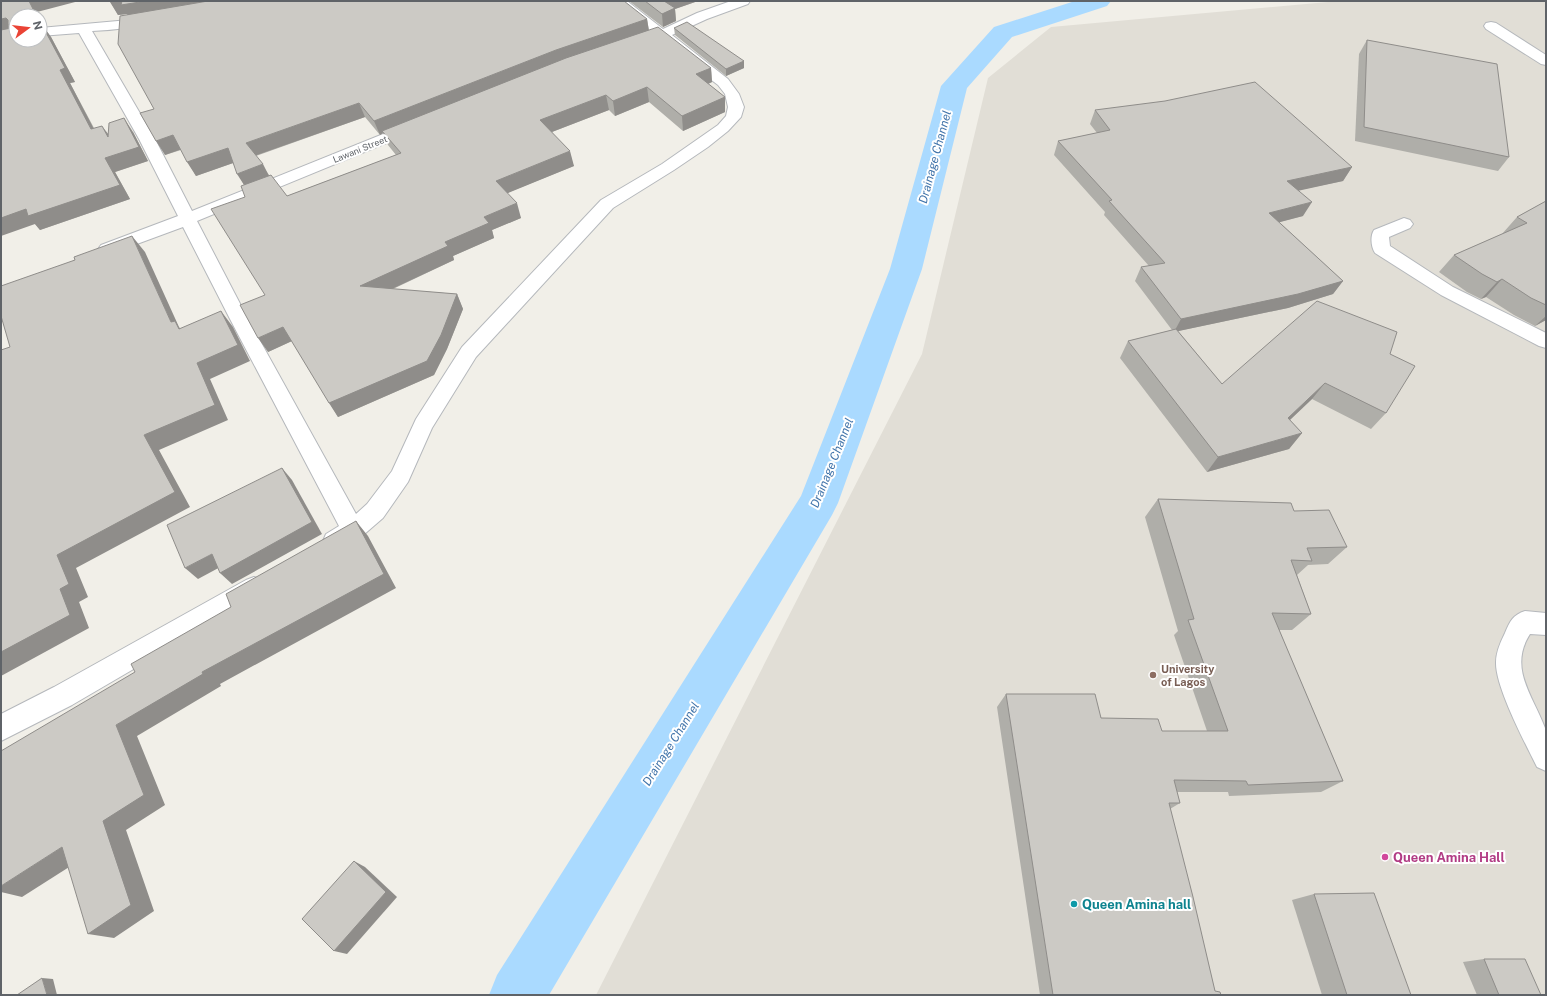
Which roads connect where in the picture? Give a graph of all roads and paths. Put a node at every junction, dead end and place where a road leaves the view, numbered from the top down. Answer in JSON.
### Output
{"nodes":[{"id":1,"x":619,"y":1,"type":"edge"},
{"id":2,"x":743,"y":1,"type":"edge"},
{"id":3,"x":157,"y":18,"type":"edge"},
{"id":4,"x":1491,"y":26,"type":"dead end"},
{"id":5,"x":83,"y":28,"type":"junction"},
{"id":6,"x":48,"y":31,"type":"edge"},
{"id":7,"x":656,"y":36,"type":"junction"},
{"id":8,"x":1546,"y":61,"type":"edge"},
{"id":9,"x":424,"y":123,"type":"edge"},
{"id":10,"x":187,"y":219,"type":"junction"},
{"id":11,"x":1404,"y":224,"type":"dead end"},
{"id":12,"x":92,"y":255,"type":"edge"},
{"id":13,"x":1546,"y":341,"type":"edge"},
{"id":14,"x":353,"y":530,"type":"junction"},
{"id":15,"x":318,"y":550,"type":"edge"},
{"id":16,"x":270,"y":578,"type":"edge"},
{"id":17,"x":1546,"y":624,"type":"edge"},
{"id":18,"x":1,"y":728,"type":"edge"},
{"id":19,"x":1546,"y":758,"type":"edge"}],
"edges":[{"from":1,"to":7,"type":"street"},
{"from":2,"to":7,"type":"street"},
{"from":3,"to":5,"type":"street"},
{"from":4,"to":8,"type":"street"},
{"from":5,"to":6,"type":"street"},
{"from":5,"to":10,"type":"street"},
{"from":7,"to":14,"type":"street"},
{"from":9,"to":10,"type":"street","name":"Lawani Street"},
{"from":10,"to":12,"type":"street","name":"Lawani Street"},
{"from":10,"to":14,"type":"street"},
{"from":11,"to":13,"type":"street"},
{"from":14,"to":15,"type":"street"},
{"from":16,"to":18,"type":"street"},
{"from":17,"to":19,"type":"street"}]}
